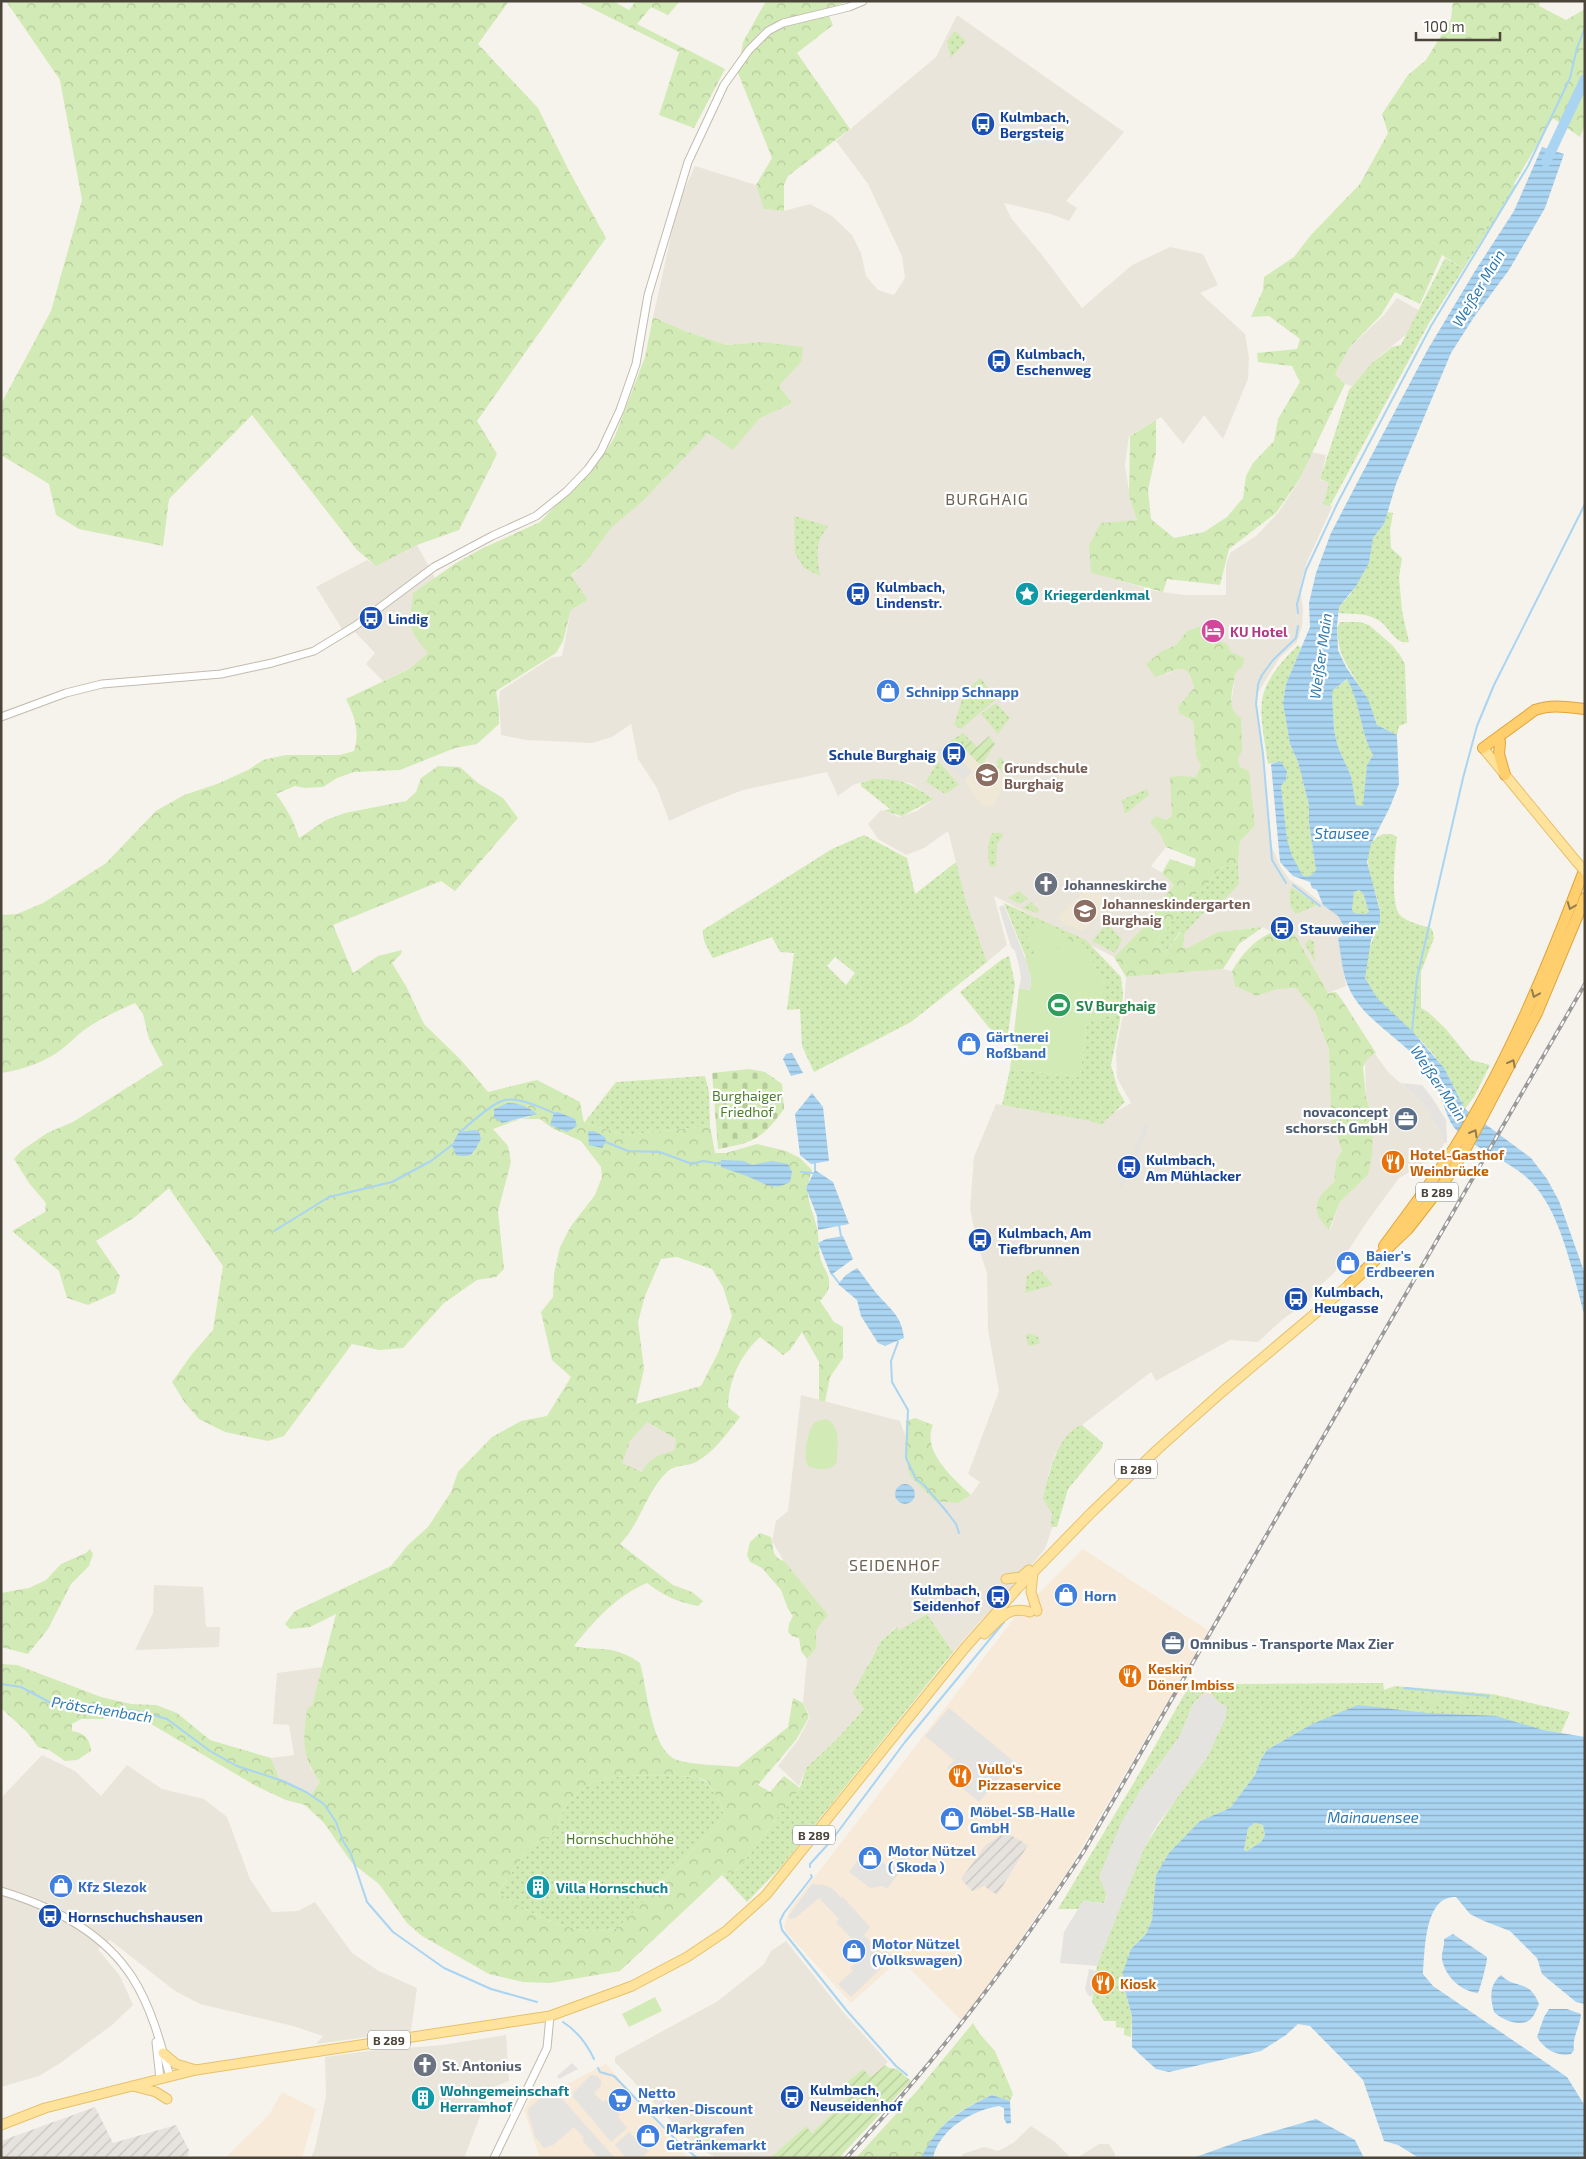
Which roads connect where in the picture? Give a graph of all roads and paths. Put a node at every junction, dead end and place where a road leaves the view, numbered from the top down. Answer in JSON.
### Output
{"nodes":[{"id":1,"x":863,"y":1,"type":"edge"},
{"id":2,"x":1572,"y":707,"type":"junction"},
{"id":3,"x":1585,"y":708,"type":"edge"},
{"id":4,"x":1585,"y":715,"type":"edge"},
{"id":5,"x":1,"y":717,"type":"edge"},
{"id":6,"x":1506,"y":733,"type":"junction"},
{"id":7,"x":1500,"y":742,"type":"junction"},
{"id":8,"x":1485,"y":750,"type":"junction"},
{"id":9,"x":1505,"y":775,"type":"junction"},
{"id":10,"x":1585,"y":870,"type":"edge"},
{"id":11,"x":1585,"y":898,"type":"edge"},
{"id":12,"x":1560,"y":948,"type":"junction"},
{"id":13,"x":1496,"y":1083,"type":"junction"},
{"id":14,"x":1349,"y":1285,"type":"joint"},
{"id":15,"x":1040,"y":1565,"type":"junction"},
{"id":16,"x":1033,"y":1573,"type":"junction"},
{"id":17,"x":1006,"y":1579,"type":"dead end"},
{"id":18,"x":964,"y":1649,"type":"junction"},
{"id":19,"x":1,"y":1891,"type":"edge"},
{"id":20,"x":550,"y":2016,"type":"junction"},
{"id":21,"x":151,"y":2020,"type":"junction"},
{"id":22,"x":163,"y":2053,"type":"junction"},
{"id":23,"x":196,"y":2070,"type":"junction"},
{"id":24,"x":170,"y":2077,"type":"junction"},
{"id":25,"x":160,"y":2079,"type":"junction"},
{"id":26,"x":133,"y":2086,"type":"junction"},
{"id":27,"x":167,"y":2099,"type":"dead end"},
{"id":28,"x":1,"y":2125,"type":"edge"},
{"id":29,"x":494,"y":2158,"type":"edge"}],
"edges":[{"from":1,"to":5,"type":"street"},
{"from":2,"to":3,"type":"highway"},
{"from":2,"to":4,"type":"highway"},
{"from":2,"to":6,"type":"highway"},
{"from":6,"to":7,"type":"highway"},
{"from":6,"to":8,"type":"highway"},
{"from":7,"to":8,"type":"highway"},
{"from":7,"to":9,"type":"highway"},
{"from":8,"to":9,"type":"main road"},
{"from":9,"to":10,"type":"main road","bridge":true},
{"from":10,"to":12,"type":"highway","number":"B 289","one_way":true},
{"from":11,"to":12,"type":"highway","number":"B 289"},
{"from":12,"to":13,"type":"highway","number":"B 289","one_way":true},
{"from":13,"to":12,"type":"highway","number":"B 289","one_way":true},
{"from":13,"to":14,"type":"highway","number":"B 289"},
{"from":14,"to":15,"type":"main road","number":"B 289"},
{"from":15,"to":16,"type":"main road","number":"B 289"},
{"from":15,"to":17,"type":"main road"},
{"from":16,"to":18,"type":"main road","number":"B 289"},
{"from":16,"to":18,"type":"main road"},
{"from":18,"to":20,"type":"main road","number":"B 289"},
{"from":19,"to":21,"type":"street"},
{"from":20,"to":23,"type":"main road","number":"B 289"},
{"from":20,"to":29,"type":"street"},
{"from":21,"to":22,"type":"street"},
{"from":21,"to":25,"type":"street"},
{"from":22,"to":23,"type":"main road","number":"B 289"},
{"from":22,"to":24,"type":"street"},
{"from":23,"to":24,"type":"main road","number":"B 289"},
{"from":24,"to":25,"type":"main road","number":"B 289"},
{"from":25,"to":26,"type":"main road","number":"B 289"},
{"from":26,"to":27,"type":"main road","number":"B 289"},
{"from":26,"to":28,"type":"main road","number":"B 289"}]}
